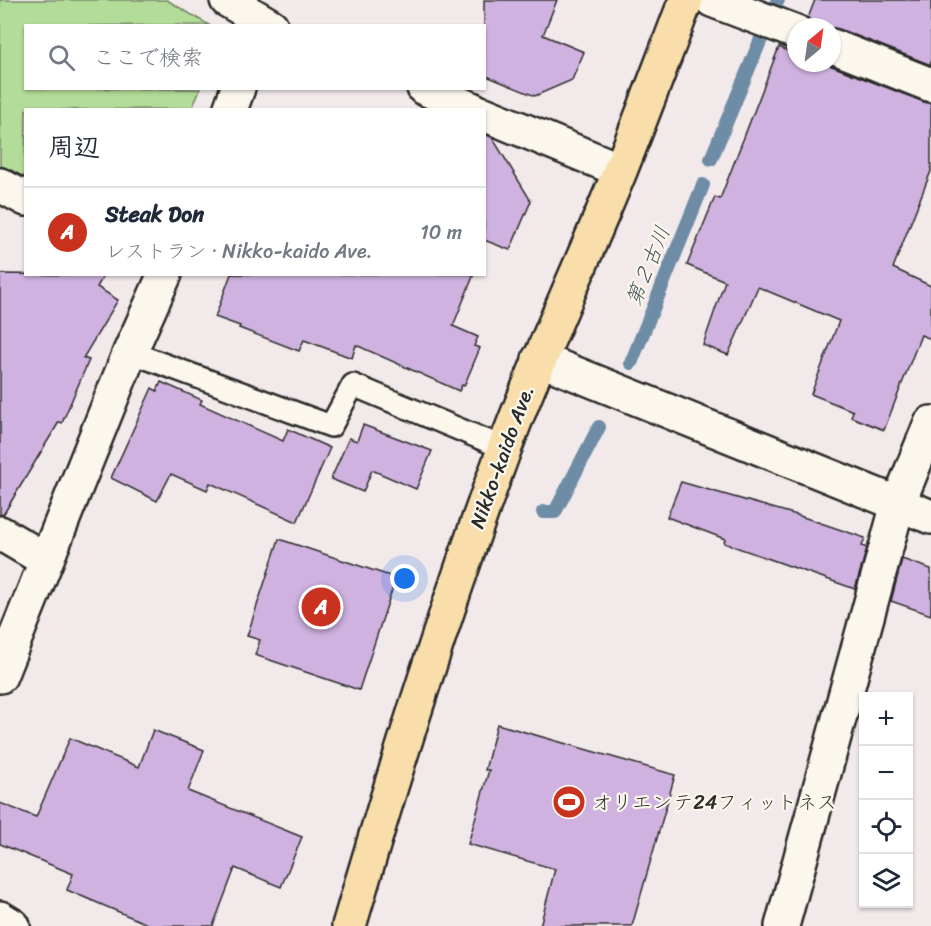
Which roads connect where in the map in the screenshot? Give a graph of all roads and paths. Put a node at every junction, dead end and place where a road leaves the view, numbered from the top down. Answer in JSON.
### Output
{"nodes":[{"id":1,"x":227,"y":0,"type":"edge"},
{"id":2,"x":686,"y":0,"type":"edge"},
{"id":3,"x":712,"y":0,"type":"edge"},
{"id":4,"x":268,"y":18,"type":"edge"},
{"id":5,"x":787,"y":29,"type":"edge"},
{"id":6,"x":841,"y":50,"type":"edge"},
{"id":7,"x":931,"y":85,"type":"edge"},
{"id":8,"x":237,"y":90,"type":"edge"},
{"id":9,"x":429,"y":90,"type":"edge"},
{"id":10,"x":231,"y":108,"type":"edge"},
{"id":11,"x":469,"y":108,"type":"edge"},
{"id":12,"x":486,"y":115,"type":"edge"},
{"id":13,"x":620,"y":170,"type":"junction"},
{"id":14,"x":0,"y":184,"type":"edge"},
{"id":15,"x":24,"y":198,"type":"edge"},
{"id":16,"x":162,"y":276,"type":"edge"},
{"id":17,"x":130,"y":352,"type":"junction"},
{"id":18,"x":539,"y":359,"type":"junction"},
{"id":19,"x":931,"y":423,"type":"edge"},
{"id":20,"x":504,"y":448,"type":"junction"},
{"id":21,"x":898,"y":504,"type":"junction"},
{"id":22,"x":931,"y":517,"type":"edge"},
{"id":23,"x":0,"y":533,"type":"edge"},
{"id":24,"x":46,"y":560,"type":"junction"},
{"id":25,"x":0,"y":676,"type":"edge"},
{"id":26,"x":0,"y":918,"type":"edge"},
{"id":27,"x":13,"y":926,"type":"edge"},
{"id":28,"x":349,"y":926,"type":"edge"},
{"id":29,"x":782,"y":926,"type":"edge"}],
"edges":[{"from":1,"to":4,"type":"street"},
{"from":2,"to":13,"type":"highway","name":"Nikko-kaido Ave."},
{"from":3,"to":5,"type":"street"},
{"from":6,"to":7,"type":"street"},
{"from":8,"to":10,"type":"street"},
{"from":9,"to":11,"type":"street"},
{"from":12,"to":13,"type":"street"},
{"from":13,"to":18,"type":"highway","name":"Nikko-kaido Ave."},
{"from":14,"to":15,"type":"street"},
{"from":16,"to":17,"type":"street"},
{"from":17,"to":20,"type":"lane"},
{"from":17,"to":24,"type":"street"},
{"from":18,"to":20,"type":"highway","name":"Nikko-kaido Ave."},
{"from":18,"to":21,"type":"street"},
{"from":19,"to":21,"type":"street"},
{"from":20,"to":28,"type":"highway","name":"Nikko-kaido Ave."},
{"from":21,"to":22,"type":"street"},
{"from":21,"to":29,"type":"street"},
{"from":23,"to":24,"type":"street"},
{"from":24,"to":25,"type":"street"},
{"from":26,"to":27,"type":"street"}]}
